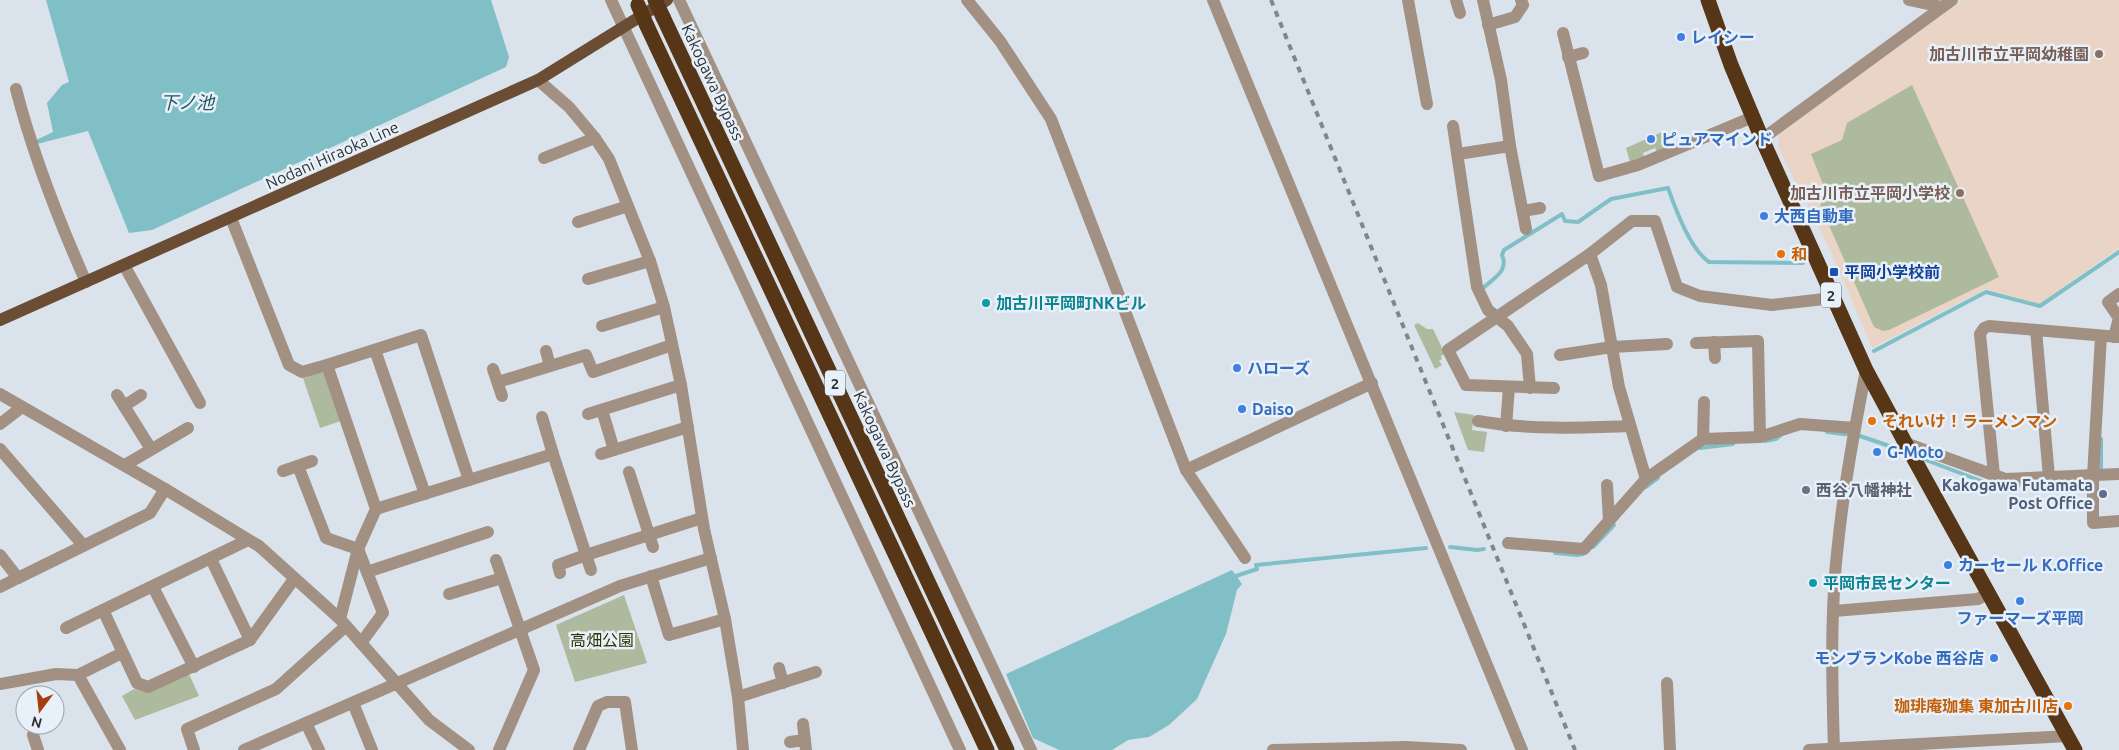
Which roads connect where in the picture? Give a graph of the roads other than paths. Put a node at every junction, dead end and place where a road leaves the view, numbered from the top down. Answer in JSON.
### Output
{"nodes":[{"id":1,"x":611,"y":0,"type":"edge"},
{"id":2,"x":655,"y":0,"type":"edge"},
{"id":3,"x":667,"y":0,"type":"edge"},
{"id":4,"x":679,"y":0,"type":"edge"},
{"id":5,"x":967,"y":0,"type":"edge"},
{"id":6,"x":1213,"y":0,"type":"edge"},
{"id":7,"x":1408,"y":0,"type":"edge"},
{"id":8,"x":1456,"y":0,"type":"edge"},
{"id":9,"x":1483,"y":0,"type":"edge"},
{"id":10,"x":1521,"y":0,"type":"edge"},
{"id":11,"x":1708,"y":0,"type":"edge"},
{"id":12,"x":1909,"y":0,"type":"edge"},
{"id":13,"x":637,"y":3,"type":"edge"},
{"id":14,"x":1947,"y":4,"type":"edge"},
{"id":15,"x":1460,"y":13,"type":"dead end"},
{"id":16,"x":1488,"y":25,"type":"junction"},
{"id":17,"x":624,"y":28,"type":"junction"},
{"id":18,"x":1563,"y":33,"type":"dead end"},
{"id":19,"x":1583,"y":53,"type":"dead end"},
{"id":20,"x":1568,"y":57,"type":"junction"},
{"id":21,"x":538,"y":80,"type":"junction"},
{"id":22,"x":16,"y":89,"type":"dead end"},
{"id":23,"x":1427,"y":104,"type":"dead end"},
{"id":24,"x":1753,"y":117,"type":"junction"},
{"id":25,"x":1454,"y":126,"type":"dead end"},
{"id":26,"x":595,"y":138,"type":"junction"},
{"id":27,"x":1762,"y":138,"type":"junction"},
{"id":28,"x":1510,"y":146,"type":"junction"},
{"id":29,"x":1458,"y":154,"type":"junction"},
{"id":30,"x":544,"y":158,"type":"dead end"},
{"id":31,"x":628,"y":206,"type":"junction"},
{"id":32,"x":1540,"y":208,"type":"dead end"},
{"id":33,"x":1523,"y":211,"type":"junction"},
{"id":34,"x":231,"y":218,"type":"junction"},
{"id":35,"x":578,"y":222,"type":"dead end"},
{"id":36,"x":1526,"y":230,"type":"dead end"},
{"id":37,"x":1590,"y":254,"type":"junction"},
{"id":38,"x":650,"y":261,"type":"junction"},
{"id":39,"x":124,"y":265,"type":"junction"},
{"id":40,"x":588,"y":278,"type":"dead end"},
{"id":41,"x":86,"y":282,"type":"junction"},
{"id":42,"x":2119,"y":294,"type":"edge"},
{"id":43,"x":1833,"y":298,"type":"junction"},
{"id":44,"x":664,"y":307,"type":"junction"},
{"id":45,"x":1496,"y":316,"type":"junction"},
{"id":46,"x":0,"y":320,"type":"edge"},
{"id":47,"x":602,"y":326,"type":"dead end"},
{"id":48,"x":2036,"y":330,"type":"junction"},
{"id":49,"x":2101,"y":336,"type":"junction"},
{"id":50,"x":2116,"y":337,"type":"edge"},
{"id":51,"x":1714,"y":342,"type":"junction"},
{"id":52,"x":1696,"y":343,"type":"dead end"},
{"id":53,"x":1667,"y":344,"type":"dead end"},
{"id":54,"x":672,"y":345,"type":"junction"},
{"id":55,"x":1612,"y":347,"type":"junction"},
{"id":56,"x":375,"y":350,"type":"junction"},
{"id":57,"x":546,"y":351,"type":"dead end"},
{"id":58,"x":1560,"y":355,"type":"dead end"},
{"id":59,"x":1715,"y":358,"type":"dead end"},
{"id":60,"x":327,"y":365,"type":"junction"},
{"id":61,"x":550,"y":366,"type":"junction"},
{"id":62,"x":493,"y":369,"type":"dead end"},
{"id":63,"x":1866,"y":370,"type":"junction"},
{"id":64,"x":498,"y":382,"type":"junction"},
{"id":65,"x":1372,"y":383,"type":"junction"},
{"id":66,"x":681,"y":385,"type":"junction"},
{"id":67,"x":1509,"y":387,"type":"junction"},
{"id":68,"x":1530,"y":388,"type":"junction"},
{"id":69,"x":1554,"y":388,"type":"dead end"},
{"id":70,"x":0,"y":394,"type":"edge"},
{"id":71,"x":141,"y":395,"type":"dead end"},
{"id":72,"x":502,"y":396,"type":"dead end"},
{"id":73,"x":1704,"y":402,"type":"dead end"},
{"id":74,"x":200,"y":403,"type":"dead end"},
{"id":75,"x":22,"y":407,"type":"junction"},
{"id":76,"x":602,"y":410,"type":"junction"},
{"id":77,"x":588,"y":414,"type":"dead end"},
{"id":78,"x":542,"y":418,"type":"dead end"},
{"id":79,"x":1478,"y":420,"type":"dead end"},
{"id":80,"x":0,"y":424,"type":"edge"},
{"id":81,"x":1506,"y":426,"type":"junction"},
{"id":82,"x":1630,"y":426,"type":"junction"},
{"id":83,"x":688,"y":427,"type":"junction"},
{"id":84,"x":188,"y":428,"type":"dead end"},
{"id":85,"x":1854,"y":433,"type":"junction"},
{"id":86,"x":1760,"y":437,"type":"junction"},
{"id":87,"x":1703,"y":439,"type":"junction"},
{"id":88,"x":0,"y":449,"type":"edge"},
{"id":89,"x":151,"y":449,"type":"junction"},
{"id":90,"x":614,"y":450,"type":"junction"},
{"id":91,"x":1908,"y":450,"type":"junction"},
{"id":92,"x":553,"y":454,"type":"junction"},
{"id":93,"x":601,"y":454,"type":"dead end"},
{"id":94,"x":312,"y":461,"type":"dead end"},
{"id":95,"x":125,"y":466,"type":"junction"},
{"id":96,"x":298,"y":466,"type":"junction"},
{"id":97,"x":1186,"y":470,"type":"junction"},
{"id":98,"x":283,"y":471,"type":"dead end"},
{"id":99,"x":629,"y":472,"type":"dead end"},
{"id":100,"x":2119,"y":474,"type":"edge"},
{"id":101,"x":1994,"y":475,"type":"junction"},
{"id":102,"x":2093,"y":476,"type":"junction"},
{"id":103,"x":2049,"y":477,"type":"junction"},
{"id":104,"x":1646,"y":479,"type":"junction"},
{"id":105,"x":469,"y":480,"type":"junction"},
{"id":106,"x":1607,"y":485,"type":"dead end"},
{"id":107,"x":165,"y":488,"type":"junction"},
{"id":108,"x":425,"y":494,"type":"junction"},
{"id":109,"x":376,"y":509,"type":"junction"},
{"id":110,"x":702,"y":518,"type":"junction"},
{"id":111,"x":1609,"y":521,"type":"junction"},
{"id":112,"x":2119,"y":522,"type":"edge"},
{"id":113,"x":488,"y":532,"type":"dead end"},
{"id":114,"x":248,"y":540,"type":"junction"},
{"id":115,"x":651,"y":541,"type":"junction"},
{"id":116,"x":1508,"y":542,"type":"dead end"},
{"id":117,"x":83,"y":545,"type":"junction"},
{"id":118,"x":358,"y":549,"type":"junction"},
{"id":119,"x":0,"y":555,"type":"edge"},
{"id":120,"x":586,"y":555,"type":"junction"},
{"id":121,"x":711,"y":558,"type":"junction"},
{"id":122,"x":1245,"y":558,"type":"dead end"},
{"id":123,"x":212,"y":559,"type":"junction"},
{"id":124,"x":496,"y":560,"type":"dead end"},
{"id":125,"x":591,"y":570,"type":"dead end"},
{"id":126,"x":367,"y":572,"type":"junction"},
{"id":127,"x":560,"y":573,"type":"dead end"},
{"id":128,"x":651,"y":576,"type":"junction"},
{"id":129,"x":18,"y":578,"type":"junction"},
{"id":130,"x":502,"y":578,"type":"junction"},
{"id":131,"x":294,"y":579,"type":"junction"},
{"id":132,"x":153,"y":586,"type":"junction"},
{"id":133,"x":0,"y":587,"type":"edge"},
{"id":134,"x":1988,"y":593,"type":"junction"},
{"id":135,"x":449,"y":594,"type":"dead end"},
{"id":136,"x":103,"y":610,"type":"junction"},
{"id":137,"x":1834,"y":611,"type":"junction"},
{"id":138,"x":725,"y":620,"type":"junction"},
{"id":139,"x":343,"y":622,"type":"junction"},
{"id":140,"x":66,"y":628,"type":"dead end"},
{"id":141,"x":519,"y":630,"type":"junction"},
{"id":142,"x":250,"y":640,"type":"junction"},
{"id":143,"x":361,"y":643,"type":"junction"},
{"id":144,"x":122,"y":653,"type":"junction"},
{"id":145,"x":194,"y":667,"type":"junction"},
{"id":146,"x":778,"y":668,"type":"dead end"},
{"id":147,"x":816,"y":672,"type":"dead end"},
{"id":148,"x":78,"y":675,"type":"junction"},
{"id":149,"x":1,"y":679,"type":"edge"},
{"id":150,"x":783,"y":683,"type":"junction"},
{"id":151,"x":1667,"y":683,"type":"dead end"},
{"id":152,"x":396,"y":685,"type":"junction"},
{"id":153,"x":738,"y":697,"type":"junction"},
{"id":154,"x":353,"y":703,"type":"junction"},
{"id":155,"x":306,"y":723,"type":"junction"},
{"id":156,"x":803,"y":724,"type":"dead end"},
{"id":157,"x":32,"y":735,"type":"dead end"},
{"id":158,"x":2068,"y":736,"type":"junction"},
{"id":159,"x":790,"y":742,"type":"dead end"},
{"id":160,"x":806,"y":745,"type":"edge"},
{"id":161,"x":267,"y":746,"type":"edge"},
{"id":162,"x":38,"y":750,"type":"edge"},
{"id":163,"x":120,"y":750,"type":"edge"},
{"id":164,"x":194,"y":750,"type":"edge"},
{"id":165,"x":244,"y":750,"type":"edge"},
{"id":166,"x":319,"y":750,"type":"edge"},
{"id":167,"x":372,"y":750,"type":"edge"},
{"id":168,"x":469,"y":750,"type":"edge"},
{"id":169,"x":499,"y":750,"type":"edge"},
{"id":170,"x":579,"y":750,"type":"edge"},
{"id":171,"x":632,"y":750,"type":"edge"},
{"id":172,"x":743,"y":750,"type":"edge"},
{"id":173,"x":960,"y":750,"type":"edge"},
{"id":174,"x":987,"y":750,"type":"edge"},
{"id":175,"x":1008,"y":750,"type":"edge"},
{"id":176,"x":1031,"y":750,"type":"edge"},
{"id":177,"x":1273,"y":750,"type":"edge"},
{"id":178,"x":1303,"y":750,"type":"edge"},
{"id":179,"x":1461,"y":750,"type":"edge"},
{"id":180,"x":1522,"y":750,"type":"edge"},
{"id":181,"x":1670,"y":750,"type":"edge"},
{"id":182,"x":1809,"y":750,"type":"edge"},
{"id":183,"x":1834,"y":750,"type":"edge"},
{"id":184,"x":2075,"y":750,"type":"edge"}],
"edges":[{"from":1,"to":17,"type":"street"},
{"from":2,"to":175,"type":"highway","name":"Kakogawa Bypass","number":"2","bridge":true},
{"from":3,"to":17,"type":"main road","name":"Nodani Hiraoka Line"},
{"from":4,"to":176,"type":"street"},
{"from":5,"to":97,"type":"street"},
{"from":6,"to":65,"type":"street"},
{"from":7,"to":23,"type":"street"},
{"from":8,"to":15,"type":"street"},
{"from":9,"to":16,"type":"street"},
{"from":10,"to":16,"type":"street"},
{"from":11,"to":24,"type":"highway","number":"2"},
{"from":12,"to":14,"type":"street"},
{"from":13,"to":174,"type":"highway","number":"2","bridge":true},
{"from":14,"to":27,"type":"street"},
{"from":16,"to":28,"type":"street"},
{"from":17,"to":21,"type":"main road","name":"Nodani Hiraoka Line"},
{"from":17,"to":173,"type":"street"},
{"from":18,"to":20,"type":"street"},
{"from":19,"to":20,"type":"street"},
{"from":20,"to":24,"type":"street"},
{"from":21,"to":26,"type":"street"},
{"from":21,"to":34,"type":"main road","name":"Nodani Hiraoka Line"},
{"from":22,"to":41,"type":"street"},
{"from":24,"to":27,"type":"highway","number":"2"},
{"from":25,"to":29,"type":"street"},
{"from":26,"to":30,"type":"street"},
{"from":26,"to":31,"type":"street"},
{"from":27,"to":43,"type":"highway","number":"2"},
{"from":28,"to":29,"type":"street"},
{"from":28,"to":33,"type":"street"},
{"from":29,"to":45,"type":"street"},
{"from":31,"to":35,"type":"street"},
{"from":31,"to":38,"type":"street"},
{"from":32,"to":33,"type":"street"},
{"from":33,"to":36,"type":"street"},
{"from":34,"to":39,"type":"main road","name":"Nodani Hiraoka Line"},
{"from":34,"to":60,"type":"street"},
{"from":37,"to":43,"type":"street"},
{"from":37,"to":45,"type":"street"},
{"from":37,"to":55,"type":"street"},
{"from":38,"to":40,"type":"street"},
{"from":38,"to":44,"type":"street"},
{"from":39,"to":41,"type":"main road","name":"Nodani Hiraoka Line"},
{"from":39,"to":74,"type":"street"},
{"from":41,"to":46,"type":"main road","name":"Nodani Hiraoka Line"},
{"from":42,"to":50,"type":"street"},
{"from":43,"to":63,"type":"highway","number":"2"},
{"from":44,"to":47,"type":"street"},
{"from":44,"to":54,"type":"street"},
{"from":45,"to":67,"type":"street"},
{"from":45,"to":68,"type":"street"},
{"from":48,"to":49,"type":"street"},
{"from":48,"to":101,"type":"street"},
{"from":48,"to":103,"type":"street"},
{"from":49,"to":50,"type":"street"},
{"from":49,"to":102,"type":"street"},
{"from":51,"to":52,"type":"street"},
{"from":51,"to":59,"type":"street"},
{"from":51,"to":86,"type":"street"},
{"from":53,"to":55,"type":"street"},
{"from":54,"to":61,"type":"street"},
{"from":54,"to":66,"type":"street"},
{"from":55,"to":58,"type":"street"},
{"from":55,"to":82,"type":"street"},
{"from":56,"to":60,"type":"street"},
{"from":56,"to":105,"type":"street"},
{"from":56,"to":108,"type":"street"},
{"from":57,"to":61,"type":"street"},
{"from":60,"to":109,"type":"street"},
{"from":61,"to":64,"type":"street"},
{"from":62,"to":64,"type":"street"},
{"from":63,"to":85,"type":"street"},
{"from":63,"to":91,"type":"highway","number":"2"},
{"from":64,"to":72,"type":"street"},
{"from":65,"to":97,"type":"street"},
{"from":65,"to":180,"type":"street"},
{"from":66,"to":76,"type":"street"},
{"from":66,"to":83,"type":"street"},
{"from":67,"to":68,"type":"street"},
{"from":67,"to":81,"type":"street"},
{"from":68,"to":69,"type":"street"},
{"from":70,"to":75,"type":"street"},
{"from":71,"to":89,"type":"street"},
{"from":73,"to":87,"type":"street"},
{"from":75,"to":80,"type":"street"},
{"from":75,"to":95,"type":"street"},
{"from":76,"to":77,"type":"street"},
{"from":76,"to":90,"type":"street"},
{"from":78,"to":92,"type":"street"},
{"from":79,"to":81,"type":"street"},
{"from":81,"to":82,"type":"street"},
{"from":82,"to":104,"type":"street"},
{"from":83,"to":90,"type":"street"},
{"from":83,"to":110,"type":"street"},
{"from":84,"to":89,"type":"street"},
{"from":85,"to":86,"type":"street"},
{"from":85,"to":137,"type":"street"},
{"from":86,"to":87,"type":"street"},
{"from":87,"to":104,"type":"street"},
{"from":88,"to":117,"type":"street"},
{"from":89,"to":95,"type":"street"},
{"from":90,"to":93,"type":"street"},
{"from":91,"to":101,"type":"street"},
{"from":91,"to":134,"type":"highway","number":"2"},
{"from":92,"to":105,"type":"street"},
{"from":92,"to":120,"type":"street"},
{"from":94,"to":96,"type":"street"},
{"from":95,"to":107,"type":"street"},
{"from":96,"to":98,"type":"street"},
{"from":96,"to":118,"type":"street"},
{"from":97,"to":122,"type":"street"},
{"from":99,"to":115,"type":"street"},
{"from":100,"to":102,"type":"street"},
{"from":101,"to":103,"type":"street"},
{"from":102,"to":103,"type":"street"},
{"from":102,"to":112,"type":"street"},
{"from":104,"to":111,"type":"street"},
{"from":105,"to":108,"type":"street"},
{"from":106,"to":111,"type":"street"},
{"from":107,"to":114,"type":"street"},
{"from":107,"to":117,"type":"street"},
{"from":108,"to":109,"type":"street"},
{"from":109,"to":118,"type":"street"},
{"from":110,"to":115,"type":"street"},
{"from":110,"to":121,"type":"street"},
{"from":111,"to":116,"type":"street"},
{"from":113,"to":126,"type":"street"},
{"from":114,"to":123,"type":"street"},
{"from":114,"to":131,"type":"street"},
{"from":115,"to":120,"type":"street"},
{"from":117,"to":129,"type":"street"},
{"from":118,"to":126,"type":"street"},
{"from":118,"to":139,"type":"street"},
{"from":119,"to":129,"type":"street"},
{"from":120,"to":125,"type":"street"},
{"from":120,"to":127,"type":"street"},
{"from":121,"to":128,"type":"street"},
{"from":121,"to":138,"type":"street"},
{"from":123,"to":132,"type":"street"},
{"from":123,"to":142,"type":"street"},
{"from":124,"to":130,"type":"street"},
{"from":126,"to":143,"type":"street"},
{"from":128,"to":138,"type":"street"},
{"from":128,"to":141,"type":"street"},
{"from":129,"to":133,"type":"street"},
{"from":130,"to":135,"type":"street"},
{"from":130,"to":141,"type":"street"},
{"from":131,"to":139,"type":"street"},
{"from":131,"to":142,"type":"street"},
{"from":132,"to":136,"type":"street"},
{"from":132,"to":145,"type":"street"},
{"from":134,"to":137,"type":"street"},
{"from":134,"to":158,"type":"highway","number":"2"},
{"from":136,"to":140,"type":"street"},
{"from":136,"to":144,"type":"street"},
{"from":137,"to":183,"type":"street"},
{"from":138,"to":153,"type":"street"},
{"from":139,"to":143,"type":"street"},
{"from":139,"to":164,"type":"street"},
{"from":141,"to":152,"type":"street"},
{"from":141,"to":169,"type":"street"},
{"from":142,"to":145,"type":"street"},
{"from":143,"to":152,"type":"street"},
{"from":144,"to":145,"type":"street"},
{"from":144,"to":148,"type":"street"},
{"from":146,"to":150,"type":"street"},
{"from":147,"to":150,"type":"street"},
{"from":148,"to":149,"type":"street"},
{"from":148,"to":163,"type":"street"},
{"from":150,"to":153,"type":"street"},
{"from":151,"to":181,"type":"street"},
{"from":152,"to":154,"type":"street"},
{"from":152,"to":168,"type":"street"},
{"from":153,"to":172,"type":"street"},
{"from":154,"to":155,"type":"street"},
{"from":154,"to":167,"type":"street"},
{"from":155,"to":161,"type":"street"},
{"from":155,"to":166,"type":"street"},
{"from":156,"to":160,"type":"street"},
{"from":157,"to":162,"type":"street"},
{"from":158,"to":183,"type":"street"},
{"from":158,"to":184,"type":"highway","number":"2"},
{"from":159,"to":160,"type":"street"},
{"from":161,"to":165,"type":"street"},
{"from":170,"to":171,"type":"street"},
{"from":177,"to":178,"type":"street"},
{"from":178,"to":179,"type":"street"},
{"from":182,"to":183,"type":"street"}]}
